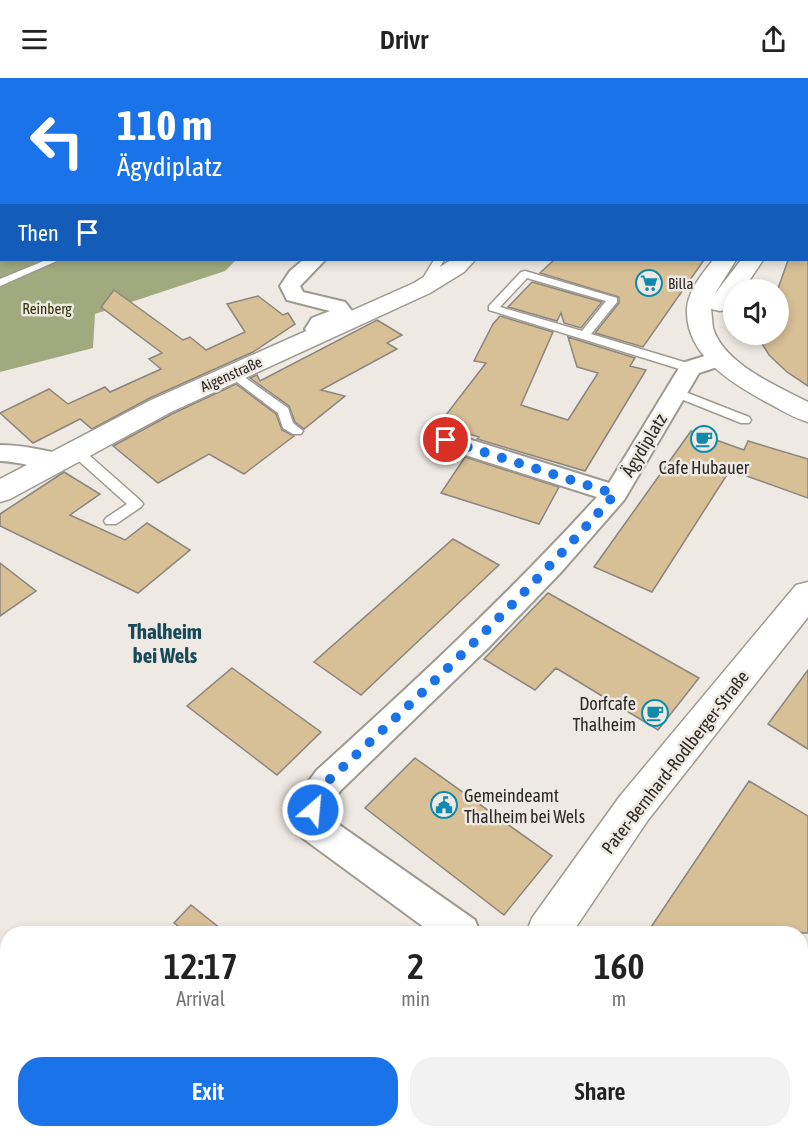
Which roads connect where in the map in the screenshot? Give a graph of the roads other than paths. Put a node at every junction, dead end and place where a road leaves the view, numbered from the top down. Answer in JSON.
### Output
{"nodes":[{"id":1,"x":52,"y":261,"type":"edge"},
{"id":2,"x":314,"y":261,"type":"edge"},
{"id":3,"x":438,"y":261,"type":"edge"},
{"id":4,"x":463,"y":261,"type":"edge"},
{"id":5,"x":724,"y":261,"type":"edge"},
{"id":6,"x":751,"y":261,"type":"edge"},
{"id":7,"x":0,"y":283,"type":"edge"},
{"id":8,"x":422,"y":288,"type":"junction"},
{"id":9,"x":704,"y":331,"type":"junction"},
{"id":10,"x":321,"y":334,"type":"junction"},
{"id":11,"x":584,"y":336,"type":"junction"},
{"id":12,"x":718,"y":359,"type":"junction"},
{"id":13,"x":690,"y":368,"type":"junction"},
{"id":14,"x":233,"y":373,"type":"junction"},
{"id":15,"x":675,"y":392,"type":"junction"},
{"id":16,"x":808,"y":413,"type":"edge"},
{"id":17,"x":745,"y":420,"type":"dead end"},
{"id":18,"x":297,"y":431,"type":"dead end"},
{"id":19,"x":446,"y":440,"type":"dead end"},
{"id":20,"x":0,"y":453,"type":"edge"},
{"id":21,"x":66,"y":456,"type":"junction"},
{"id":22,"x":0,"y":492,"type":"edge"},
{"id":23,"x":615,"y":494,"type":"junction"},
{"id":24,"x":111,"y":521,"type":"dead end"},
{"id":25,"x":808,"y":594,"type":"edge"},
{"id":26,"x":452,"y":926,"type":"edge"},
{"id":27,"x":559,"y":926,"type":"edge"}],
"edges":[{"from":1,"to":7,"type":"lane"},
{"from":2,"to":10,"type":"street"},
{"from":3,"to":8,"type":"lane"},
{"from":4,"to":8,"type":"main road","name":"Aigenstraße"},
{"from":5,"to":9,"type":"main road"},
{"from":6,"to":9,"type":"main road"},
{"from":8,"to":10,"type":"main road","name":"Aigenstraße"},
{"from":9,"to":12,"type":"main road"},
{"from":10,"to":14,"type":"main road","name":"Aigenstraße"},
{"from":11,"to":11,"type":"lane"},
{"from":11,"to":13,"type":"lane"},
{"from":12,"to":13,"type":"street"},
{"from":12,"to":16,"type":"main road"},
{"from":13,"to":15,"type":"street","name":"Ägydiplatz"},
{"from":14,"to":18,"type":"lane"},
{"from":14,"to":21,"type":"main road","name":"Aigenstraße"},
{"from":15,"to":17,"type":"lane"},
{"from":15,"to":23,"type":"street","name":"Ägydiplatz"},
{"from":19,"to":23,"type":"street","name":"Ägydiplatz"},
{"from":20,"to":21,"type":"street"},
{"from":21,"to":22,"type":"main road","name":"Aigenstraße"},
{"from":21,"to":24,"type":"lane"},
{"from":23,"to":26,"type":"street"},
{"from":25,"to":27,"type":"main road","name":"Pater-Bernhard-Rodlberger-Straße"}]}
